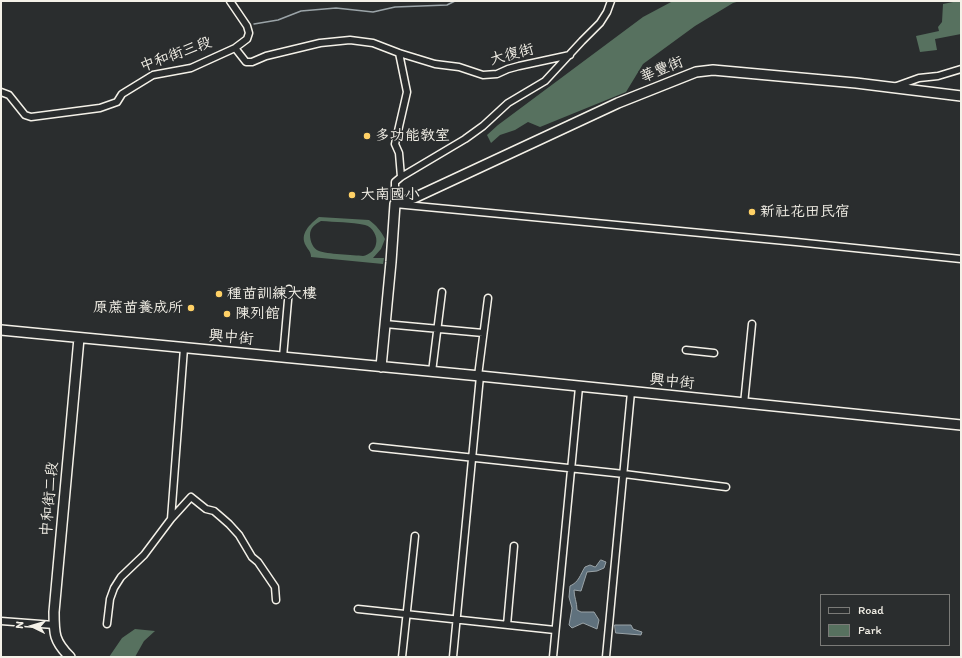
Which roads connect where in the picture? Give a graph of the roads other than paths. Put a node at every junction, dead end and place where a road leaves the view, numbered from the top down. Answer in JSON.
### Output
{"nodes":[{"id":1,"x":230,"y":1,"type":"edge"},
{"id":2,"x":611,"y":1,"type":"edge"},
{"id":3,"x":235,"y":48,"type":"junction"},
{"id":4,"x":399,"y":53,"type":"junction"},
{"id":5,"x":570,"y":55,"type":"junction"},
{"id":6,"x":961,"y":69,"type":"edge"},
{"id":7,"x":890,"y":88,"type":"junction"},
{"id":8,"x":1,"y":92,"type":"edge"},
{"id":9,"x":961,"y":96,"type":"edge"},
{"id":10,"x":401,"y":177,"type":"junction"},
{"id":11,"x":395,"y":204,"type":"junction"},
{"id":12,"x":961,"y":259,"type":"edge"},
{"id":13,"x":289,"y":289,"type":"dead end"},
{"id":14,"x":442,"y":292,"type":"dead end"},
{"id":15,"x":488,"y":298,"type":"dead end"},
{"id":16,"x":385,"y":324,"type":"junction"},
{"id":17,"x":752,"y":324,"type":"dead end"},
{"id":18,"x":438,"y":329,"type":"junction"},
{"id":19,"x":1,"y":330,"type":"edge"},
{"id":20,"x":483,"y":333,"type":"junction"},
{"id":21,"x":80,"y":338,"type":"junction"},
{"id":22,"x":184,"y":348,"type":"junction"},
{"id":23,"x":686,"y":350,"type":"dead end"},
{"id":24,"x":714,"y":353,"type":"dead end"},
{"id":25,"x":283,"y":357,"type":"junction"},
{"id":26,"x":381,"y":367,"type":"junction"},
{"id":27,"x":432,"y":372,"type":"junction"},
{"id":28,"x":479,"y":376,"type":"junction"},
{"id":29,"x":579,"y":386,"type":"junction"},
{"id":30,"x":631,"y":392,"type":"junction"},
{"id":31,"x":744,"y":404,"type":"junction"},
{"id":32,"x":961,"y":425,"type":"edge"},
{"id":33,"x":373,"y":447,"type":"dead end"},
{"id":34,"x":472,"y":458,"type":"junction"},
{"id":35,"x":571,"y":468,"type":"junction"},
{"id":36,"x":624,"y":474,"type":"junction"},
{"id":37,"x":726,"y":487,"type":"dead end"},
{"id":38,"x":171,"y":519,"type":"junction"},
{"id":39,"x":415,"y":536,"type":"dead end"},
{"id":40,"x":514,"y":546,"type":"dead end"},
{"id":41,"x":276,"y":600,"type":"dead end"},
{"id":42,"x":358,"y":609,"type":"dead end"},
{"id":43,"x":406,"y":615,"type":"junction"},
{"id":44,"x":456,"y":620,"type":"junction"},
{"id":45,"x":1,"y":621,"type":"edge"},
{"id":46,"x":107,"y":624,"type":"dead end"},
{"id":47,"x":54,"y":625,"type":"junction"},
{"id":48,"x":507,"y":625,"type":"junction"},
{"id":49,"x":556,"y":630,"type":"junction"},
{"id":50,"x":70,"y":657,"type":"edge"},
{"id":51,"x":402,"y":657,"type":"edge"},
{"id":52,"x":453,"y":657,"type":"edge"},
{"id":53,"x":553,"y":657,"type":"edge"},
{"id":54,"x":606,"y":657,"type":"edge"}],
"edges":[{"from":1,"to":3,"type":"street"},
{"from":2,"to":5,"type":"street"},
{"from":3,"to":4,"type":"street","name":"大復街"},
{"from":3,"to":8,"type":"street","name":"中和街三段"},
{"from":4,"to":5,"type":"street","name":"大復街"},
{"from":4,"to":10,"type":"street"},
{"from":5,"to":10,"type":"street"},
{"from":6,"to":7,"type":"street"},
{"from":7,"to":9,"type":"street","name":"華豐街"},
{"from":7,"to":11,"type":"street","name":"華豐街"},
{"from":10,"to":11,"type":"street"},
{"from":11,"to":12,"type":"street"},
{"from":11,"to":16,"type":"street"},
{"from":13,"to":25,"type":"street"},
{"from":14,"to":18,"type":"street"},
{"from":15,"to":20,"type":"street"},
{"from":16,"to":18,"type":"street"},
{"from":16,"to":26,"type":"street"},
{"from":17,"to":31,"type":"street"},
{"from":18,"to":20,"type":"street"},
{"from":18,"to":27,"type":"street"},
{"from":19,"to":21,"type":"street"},
{"from":20,"to":28,"type":"street"},
{"from":21,"to":22,"type":"street","name":"興中街"},
{"from":21,"to":47,"type":"street","name":"中和街二段"},
{"from":22,"to":25,"type":"street","name":"興中街"},
{"from":22,"to":38,"type":"street"},
{"from":23,"to":24,"type":"street"},
{"from":25,"to":26,"type":"street","name":"興中街"},
{"from":26,"to":27,"type":"street","name":"興中街"},
{"from":27,"to":28,"type":"street","name":"興中街"},
{"from":28,"to":29,"type":"street","name":"興中街"},
{"from":28,"to":34,"type":"street"},
{"from":29,"to":30,"type":"street","name":"興中街"},
{"from":29,"to":35,"type":"street"},
{"from":30,"to":31,"type":"street","name":"興中街"},
{"from":30,"to":36,"type":"street"},
{"from":31,"to":32,"type":"street","name":"興中街"},
{"from":33,"to":34,"type":"street"},
{"from":34,"to":35,"type":"street"},
{"from":34,"to":44,"type":"street"},
{"from":35,"to":36,"type":"street"},
{"from":35,"to":49,"type":"street"},
{"from":36,"to":37,"type":"street"},
{"from":36,"to":54,"type":"street"},
{"from":38,"to":41,"type":"street"},
{"from":38,"to":46,"type":"street"},
{"from":39,"to":43,"type":"street"},
{"from":40,"to":48,"type":"street"},
{"from":42,"to":43,"type":"street"},
{"from":43,"to":44,"type":"street"},
{"from":43,"to":51,"type":"street"},
{"from":44,"to":48,"type":"street"},
{"from":44,"to":52,"type":"street"},
{"from":45,"to":47,"type":"street"},
{"from":47,"to":50,"type":"street","name":"中和街二段"},
{"from":48,"to":49,"type":"street"},
{"from":49,"to":53,"type":"street"}]}
